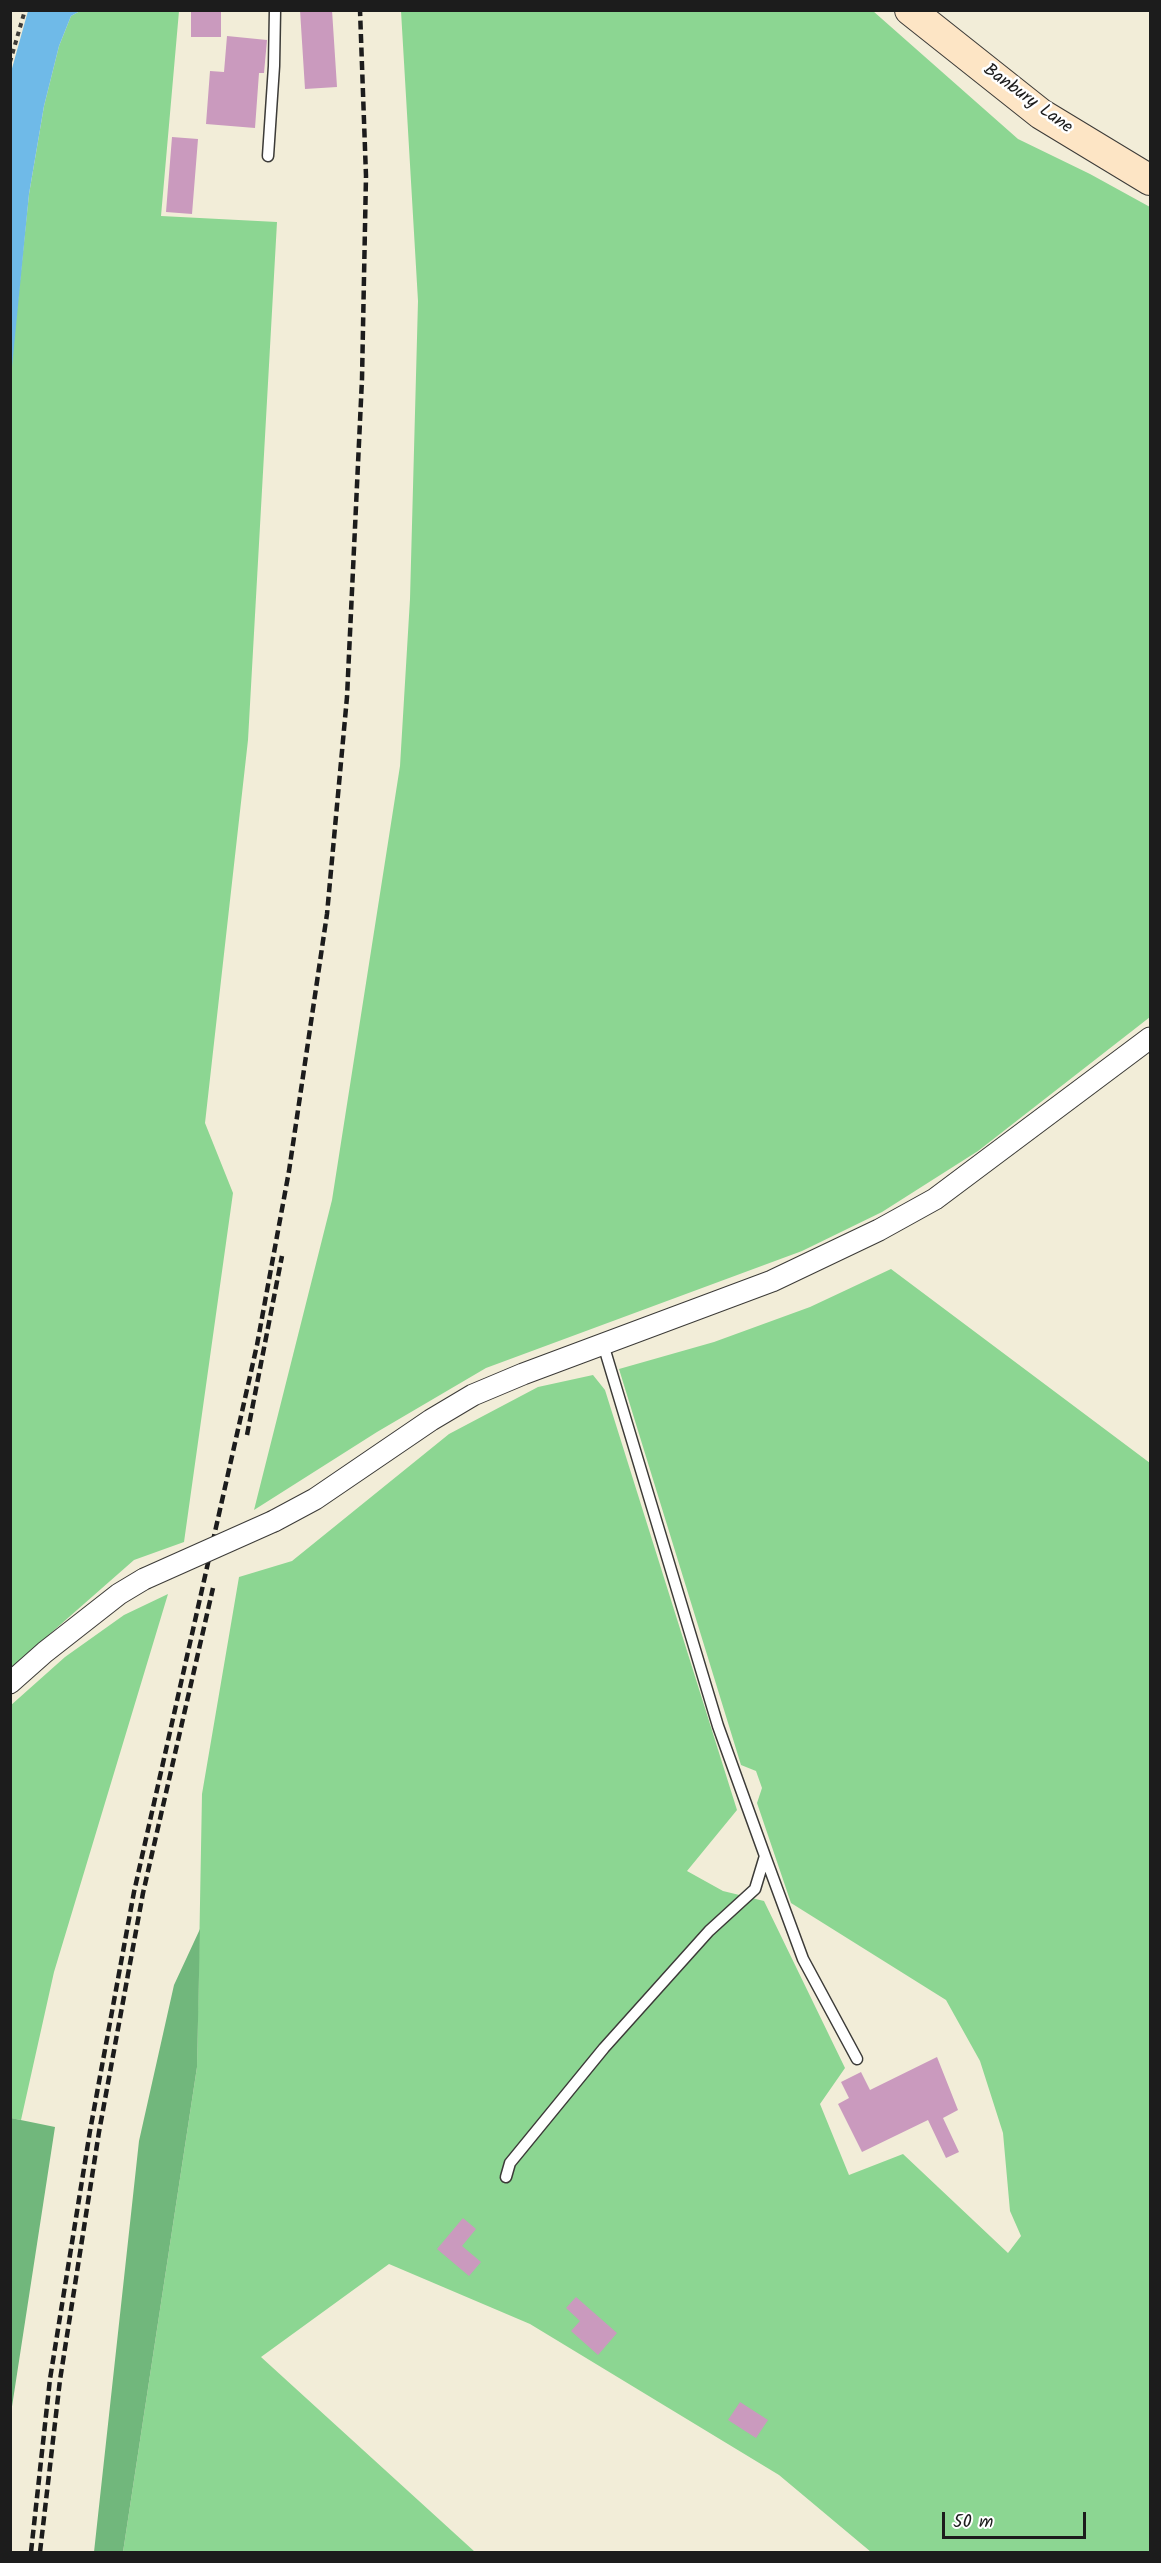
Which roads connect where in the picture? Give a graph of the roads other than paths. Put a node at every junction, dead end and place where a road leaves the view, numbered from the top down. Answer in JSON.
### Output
{"nodes":[{"id":1,"x":274,"y":10,"type":"edge"},
{"id":2,"x":910,"y":10,"type":"edge"},
{"id":3,"x":268,"y":156,"type":"dead end"},
{"id":4,"x":1150,"y":180,"type":"edge"},
{"id":5,"x":1150,"y":1038,"type":"edge"},
{"id":6,"x":603,"y":1344,"type":"junction"},
{"id":7,"x":10,"y":1683,"type":"edge"},
{"id":8,"x":765,"y":1856,"type":"junction"},
{"id":9,"x":857,"y":2059,"type":"dead end"},
{"id":10,"x":506,"y":2177,"type":"dead end"}],
"edges":[{"from":1,"to":3,"type":"lane"},
{"from":2,"to":4,"type":"street","name":"Banbury Lane"},
{"from":5,"to":6,"type":"street"},
{"from":6,"to":7,"type":"street","bridge":true},
{"from":6,"to":8,"type":"lane"},
{"from":8,"to":9,"type":"lane"},
{"from":8,"to":10,"type":"lane"}]}
